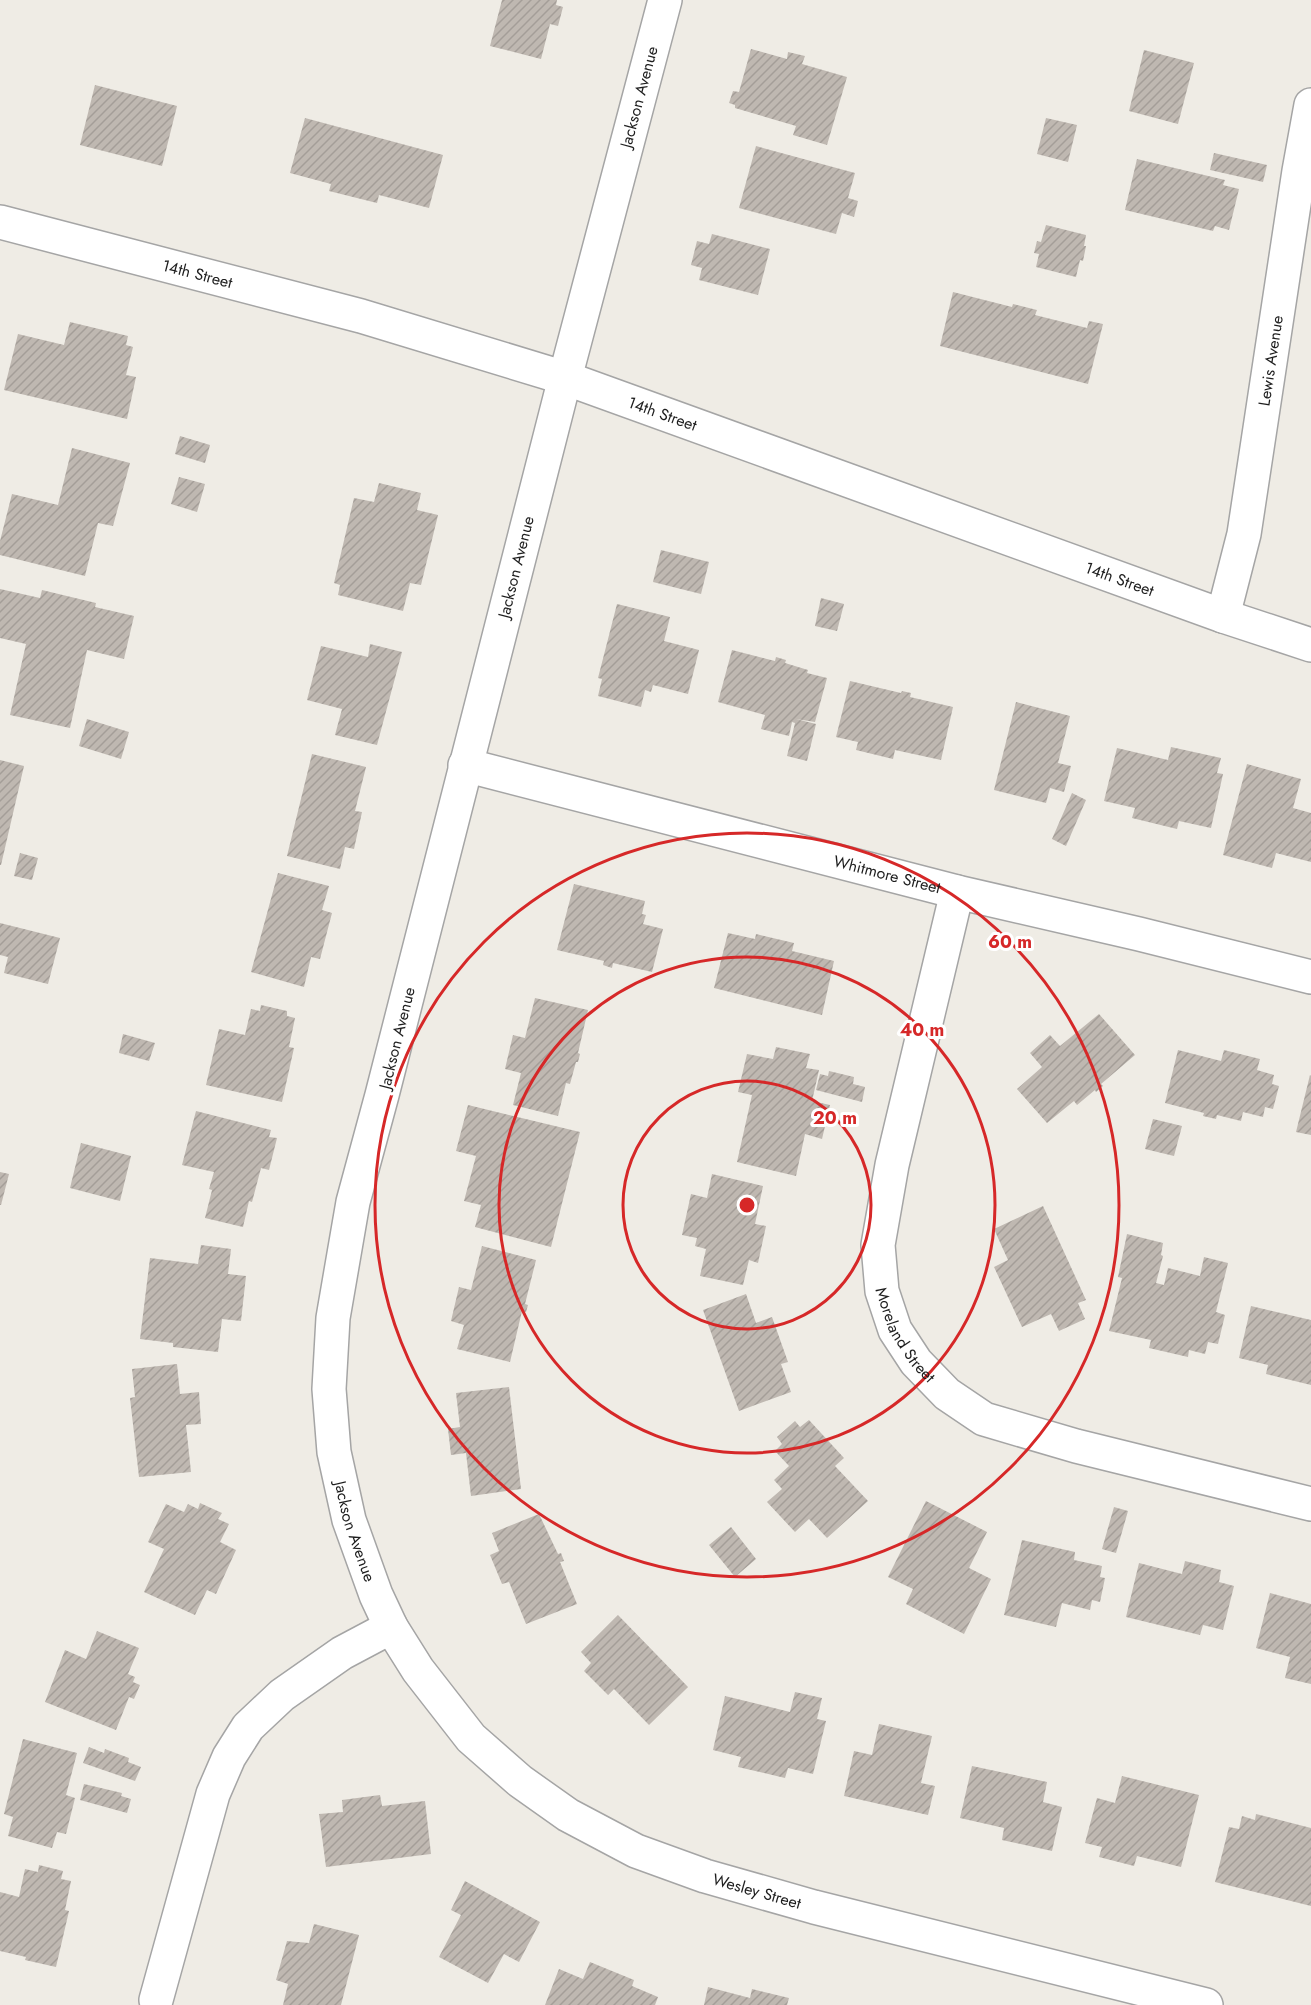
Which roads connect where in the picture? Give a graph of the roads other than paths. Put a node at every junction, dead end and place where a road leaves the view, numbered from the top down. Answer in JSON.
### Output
{"nodes":[{"id":1,"x":665,"y":0,"type":"edge"},
{"id":2,"x":1311,"y":105,"type":"edge"},
{"id":3,"x":0,"y":222,"type":"edge"},
{"id":4,"x":565,"y":378,"type":"junction"},
{"id":5,"x":1223,"y":616,"type":"junction"},
{"id":6,"x":1311,"y":645,"type":"edge"},
{"id":7,"x":465,"y":765,"type":"junction"},
{"id":8,"x":957,"y":892,"type":"junction"},
{"id":9,"x":1311,"y":977,"type":"edge"},
{"id":10,"x":1311,"y":1504,"type":"edge"},
{"id":11,"x":391,"y":1627,"type":"junction"},
{"id":12,"x":156,"y":2000,"type":"dead end"},
{"id":13,"x":1206,"y":2005,"type":"edge"}],
"edges":[{"from":1,"to":4,"type":"street","name":"Jackson Avenue"},
{"from":2,"to":5,"type":"street","name":"Lewis Avenue"},
{"from":3,"to":4,"type":"street","name":"14th Street"},
{"from":4,"to":5,"type":"street","name":"14th Street"},
{"from":4,"to":7,"type":"street","name":"Jackson Avenue"},
{"from":5,"to":6,"type":"street","name":"14th Street"},
{"from":7,"to":8,"type":"street","name":"Whitmore Street"},
{"from":7,"to":11,"type":"street","name":"Jackson Avenue"},
{"from":8,"to":9,"type":"street","name":"Whitmore Street"},
{"from":8,"to":10,"type":"street","name":"Moreland Street"},
{"from":11,"to":12,"type":"street"},
{"from":11,"to":13,"type":"street","name":"Wesley Street"}]}
